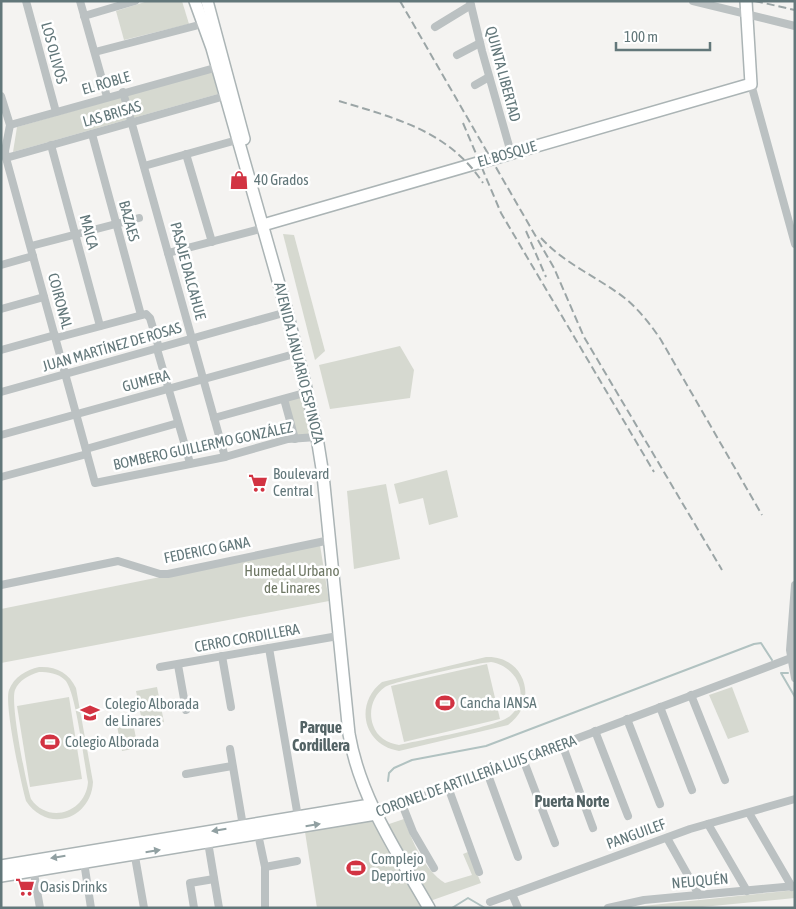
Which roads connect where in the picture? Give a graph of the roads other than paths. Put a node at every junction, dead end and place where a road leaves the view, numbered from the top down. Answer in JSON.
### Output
{"nodes":[{"id":1,"x":26,"y":1,"type":"edge"},
{"id":2,"x":80,"y":1,"type":"edge"},
{"id":3,"x":135,"y":1,"type":"edge"},
{"id":4,"x":194,"y":1,"type":"edge"},
{"id":5,"x":206,"y":1,"type":"edge"},
{"id":6,"x":693,"y":1,"type":"edge"},
{"id":7,"x":746,"y":1,"type":"edge"},
{"id":8,"x":471,"y":3,"type":"edge"},
{"id":9,"x":746,"y":14,"type":"junction"},
{"id":10,"x":84,"y":16,"type":"junction"},
{"id":11,"x":195,"y":26,"type":"dead end"},
{"id":12,"x":795,"y":26,"type":"edge"},
{"id":13,"x":435,"y":27,"type":"dead end"},
{"id":14,"x":480,"y":43,"type":"junction"},
{"id":15,"x":95,"y":52,"type":"junction"},
{"id":16,"x":457,"y":55,"type":"dead end"},
{"id":17,"x":211,"y":68,"type":"dead end"},
{"id":18,"x":489,"y":77,"type":"junction"},
{"id":19,"x":752,"y":84,"type":"junction"},
{"id":20,"x":476,"y":85,"type":"dead end"},
{"id":21,"x":124,"y":92,"type":"junction"},
{"id":22,"x":1,"y":96,"type":"edge"},
{"id":23,"x":225,"y":96,"type":"junction"},
{"id":24,"x":108,"y":97,"type":"junction"},
{"id":25,"x":3,"y":109,"type":"edge"},
{"id":26,"x":56,"y":112,"type":"junction"},
{"id":27,"x":132,"y":123,"type":"junction"},
{"id":28,"x":10,"y":125,"type":"junction"},
{"id":29,"x":92,"y":134,"type":"junction"},
{"id":30,"x":237,"y":140,"type":"junction"},
{"id":31,"x":51,"y":145,"type":"junction"},
{"id":32,"x":511,"y":153,"type":"junction"},
{"id":33,"x":186,"y":154,"type":"junction"},
{"id":34,"x":6,"y":158,"type":"junction"},
{"id":35,"x":144,"y":166,"type":"junction"},
{"id":36,"x":254,"y":192,"type":"junction"},
{"id":37,"x":139,"y":218,"type":"dead end"},
{"id":38,"x":116,"y":224,"type":"junction"},
{"id":39,"x":263,"y":226,"type":"junction"},
{"id":40,"x":75,"y":235,"type":"junction"},
{"id":41,"x":212,"y":242,"type":"junction"},
{"id":42,"x":795,"y":244,"type":"edge"},
{"id":43,"x":31,"y":246,"type":"junction"},
{"id":44,"x":168,"y":253,"type":"junction"},
{"id":45,"x":33,"y":256,"type":"junction"},
{"id":46,"x":1,"y":265,"type":"edge"},
{"id":47,"x":44,"y":297,"type":"junction"},
{"id":48,"x":1,"y":309,"type":"edge"},
{"id":49,"x":287,"y":312,"type":"junction"},
{"id":50,"x":141,"y":315,"type":"junction"},
{"id":51,"x":100,"y":326,"type":"junction"},
{"id":52,"x":55,"y":336,"type":"junction"},
{"id":53,"x":192,"y":339,"type":"junction"},
{"id":54,"x":158,"y":348,"type":"junction"},
{"id":55,"x":1,"y":350,"type":"edge"},
{"id":56,"x":298,"y":353,"type":"junction"},
{"id":57,"x":66,"y":374,"type":"junction"},
{"id":58,"x":203,"y":379,"type":"junction"},
{"id":59,"x":169,"y":389,"type":"junction"},
{"id":60,"x":1,"y":392,"type":"edge"},
{"id":61,"x":308,"y":392,"type":"junction"},
{"id":62,"x":284,"y":399,"type":"junction"},
{"id":63,"x":76,"y":414,"type":"junction"},
{"id":64,"x":214,"y":418,"type":"junction"},
{"id":65,"x":178,"y":423,"type":"junction"},
{"id":66,"x":1,"y":435,"type":"edge"},
{"id":67,"x":317,"y":437,"type":"junction"},
{"id":68,"x":295,"y":438,"type":"junction"},
{"id":69,"x":86,"y":451,"type":"junction"},
{"id":70,"x":225,"y":457,"type":"junction"},
{"id":71,"x":190,"y":463,"type":"junction"},
{"id":72,"x":1,"y":477,"type":"edge"},
{"id":73,"x":95,"y":483,"type":"joint"},
{"id":74,"x":330,"y":540,"type":"junction"},
{"id":75,"x":1,"y":585,"type":"edge"},
{"id":76,"x":795,"y":585,"type":"edge"},
{"id":77,"x":338,"y":636,"type":"junction"},
{"id":78,"x":269,"y":648,"type":"junction"},
{"id":79,"x":222,"y":656,"type":"junction"},
{"id":80,"x":791,"y":658,"type":"junction"},
{"id":81,"x":178,"y":665,"type":"junction"},
{"id":82,"x":160,"y":667,"type":"dead end"},
{"id":83,"x":795,"y":678,"type":"edge"},
{"id":84,"x":691,"y":695,"type":"junction"},
{"id":85,"x":231,"y":707,"type":"dead end"},
{"id":86,"x":660,"y":707,"type":"junction"},
{"id":87,"x":186,"y":710,"type":"dead end"},
{"id":88,"x":628,"y":719,"type":"junction"},
{"id":89,"x":595,"y":731,"type":"junction"},
{"id":90,"x":562,"y":744,"type":"junction"},
{"id":91,"x":230,"y":749,"type":"dead end"},
{"id":92,"x":523,"y":759,"type":"junction"},
{"id":93,"x":232,"y":766,"type":"junction"},
{"id":94,"x":487,"y":772,"type":"junction"},
{"id":95,"x":186,"y":774,"type":"dead end"},
{"id":96,"x":725,"y":780,"type":"dead end"},
{"id":97,"x":448,"y":787,"type":"junction"},
{"id":98,"x":692,"y":790,"type":"dead end"},
{"id":99,"x":792,"y":800,"type":"edge"},
{"id":100,"x":402,"y":804,"type":"junction"},
{"id":101,"x":660,"y":804,"type":"dead end"},
{"id":102,"x":795,"y":809,"type":"edge"},
{"id":103,"x":373,"y":810,"type":"junction"},
{"id":104,"x":748,"y":813,"type":"junction"},
{"id":105,"x":344,"y":814,"type":"junction"},
{"id":106,"x":628,"y":816,"type":"dead end"},
{"id":107,"x":298,"y":817,"type":"junction"},
{"id":108,"x":708,"y":824,"type":"junction"},
{"id":109,"x":243,"y":826,"type":"junction"},
{"id":110,"x":271,"y":826,"type":"junction"},
{"id":111,"x":594,"y":828,"type":"dead end"},
{"id":112,"x":258,"y":834,"type":"junction"},
{"id":113,"x":667,"y":838,"type":"junction"},
{"id":114,"x":208,"y":842,"type":"junction"},
{"id":115,"x":555,"y":843,"type":"dead end"},
{"id":116,"x":134,"y":849,"type":"junction"},
{"id":117,"x":518,"y":857,"type":"dead end"},
{"id":118,"x":297,"y":861,"type":"dead end"},
{"id":119,"x":84,"y":862,"type":"junction"},
{"id":120,"x":1,"y":866,"type":"edge"},
{"id":121,"x":33,"y":866,"type":"junction"},
{"id":122,"x":265,"y":867,"type":"junction"},
{"id":123,"x":434,"y":868,"type":"dead end"},
{"id":124,"x":480,"y":872,"type":"dead end"},
{"id":125,"x":1,"y":875,"type":"edge"},
{"id":126,"x":214,"y":879,"type":"junction"},
{"id":127,"x":794,"y":887,"type":"edge"},
{"id":128,"x":747,"y":891,"type":"junction"},
{"id":129,"x":512,"y":894,"type":"junction"},
{"id":130,"x":699,"y":895,"type":"junction"},
{"id":131,"x":490,"y":902,"type":"dead end"},
{"id":132,"x":40,"y":908,"type":"edge"},
{"id":133,"x":91,"y":908,"type":"edge"},
{"id":134,"x":144,"y":908,"type":"edge"},
{"id":135,"x":194,"y":908,"type":"edge"},
{"id":136,"x":219,"y":908,"type":"edge"},
{"id":137,"x":265,"y":908,"type":"edge"},
{"id":138,"x":429,"y":908,"type":"edge"},
{"id":139,"x":518,"y":908,"type":"edge"},
{"id":140,"x":608,"y":908,"type":"edge"}],
"edges":[{"from":1,"to":26,"type":"street","name":"LOS OLIVOS"},
{"from":2,"to":10,"type":"street"},
{"from":3,"to":10,"type":"street"},
{"from":4,"to":23,"type":"street","name":"AVENIDA JANUARIO ESPINOZA"},
{"from":5,"to":36,"type":"street","name":"AVENIDA JANUARIO ESPINOZA"},
{"from":6,"to":9,"type":"street"},
{"from":7,"to":9,"type":"street"},
{"from":8,"to":13,"type":"street"},
{"from":8,"to":14,"type":"street","name":"QUINTA LIBERTAD"},
{"from":9,"to":12,"type":"street"},
{"from":9,"to":19,"type":"street"},
{"from":10,"to":15,"type":"street"},
{"from":11,"to":15,"type":"street"},
{"from":14,"to":16,"type":"street"},
{"from":14,"to":18,"type":"street","name":"QUINTA LIBERTAD"},
{"from":15,"to":24,"type":"street"},
{"from":17,"to":21,"type":"street","name":"EL ROBLE"},
{"from":18,"to":20,"type":"street"},
{"from":18,"to":32,"type":"street","name":"QUINTA LIBERTAD"},
{"from":19,"to":32,"type":"street","name":"EL BOSQUE"},
{"from":19,"to":42,"type":"street"},
{"from":21,"to":24,"type":"street","name":"EL ROBLE"},
{"from":21,"to":27,"type":"street","name":"PASAJE DALCAHUE"},
{"from":22,"to":25,"type":"street"},
{"from":23,"to":27,"type":"street","name":"LAS BRISAS"},
{"from":23,"to":30,"type":"street","name":"AVENIDA JANUARIO ESPINOZA"},
{"from":24,"to":26,"type":"street","name":"EL ROBLE"},
{"from":25,"to":28,"type":"street"},
{"from":26,"to":28,"type":"street","name":"EL ROBLE"},
{"from":27,"to":29,"type":"street","name":"LAS BRISAS"},
{"from":27,"to":35,"type":"street","name":"PASAJE DALCAHUE"},
{"from":28,"to":34,"type":"street","name":"COIRONAL"},
{"from":29,"to":31,"type":"street","name":"LAS BRISAS"},
{"from":29,"to":38,"type":"street","name":"BAZAES"},
{"from":30,"to":33,"type":"street"},
{"from":30,"to":36,"type":"street","name":"AVENIDA JANUARIO ESPINOZA"},
{"from":31,"to":34,"type":"street","name":"LAS BRISAS"},
{"from":31,"to":40,"type":"street","name":"MAICA"},
{"from":32,"to":39,"type":"street","name":"EL BOSQUE"},
{"from":33,"to":35,"type":"street"},
{"from":33,"to":41,"type":"street"},
{"from":34,"to":43,"type":"street","name":"COIRONAL"},
{"from":35,"to":44,"type":"street","name":"PASAJE DALCAHUE"},
{"from":36,"to":39,"type":"street","name":"AVENIDA JANUARIO ESPINOZA"},
{"from":37,"to":38,"type":"street"},
{"from":38,"to":40,"type":"street"},
{"from":38,"to":50,"type":"street","name":"BAZAES"},
{"from":39,"to":41,"type":"street"},
{"from":39,"to":49,"type":"street","name":"AVENIDA JANUARIO ESPINOZA"},
{"from":40,"to":43,"type":"street"},
{"from":40,"to":51,"type":"street","name":"MAICA"},
{"from":41,"to":44,"type":"street"},
{"from":43,"to":45,"type":"street","name":"COIRONAL"},
{"from":44,"to":53,"type":"street","name":"PASAJE DALCAHUE"},
{"from":45,"to":46,"type":"street"},
{"from":45,"to":47,"type":"street","name":"COIRONAL"},
{"from":47,"to":48,"type":"street"},
{"from":47,"to":52,"type":"street","name":"COIRONAL"},
{"from":49,"to":53,"type":"street","name":"JUAN MARTÍNEZ DE ROSAS"},
{"from":49,"to":56,"type":"street","name":"AVENIDA JANUARIO ESPINOZA"},
{"from":50,"to":51,"type":"street"},
{"from":50,"to":54,"type":"street"},
{"from":51,"to":52,"type":"street"},
{"from":52,"to":55,"type":"street"},
{"from":52,"to":57,"type":"street","name":"COIRONAL"},
{"from":53,"to":54,"type":"street","name":"JUAN MARTÍNEZ DE ROSAS"},
{"from":53,"to":58,"type":"street","name":"PASAJE DALCAHUE"},
{"from":54,"to":57,"type":"street","name":"JUAN MARTÍNEZ DE ROSAS"},
{"from":54,"to":59,"type":"street"},
{"from":56,"to":58,"type":"street","name":"GUMERA"},
{"from":56,"to":61,"type":"street","name":"AVENIDA JANUARIO ESPINOZA"},
{"from":57,"to":60,"type":"street","name":"JUAN MARTÍNEZ DE ROSAS"},
{"from":57,"to":63,"type":"street","name":"COIRONAL"},
{"from":58,"to":59,"type":"street","name":"GUMERA"},
{"from":58,"to":64,"type":"street","name":"PASAJE DALCAHUE"},
{"from":59,"to":63,"type":"street","name":"GUMERA"},
{"from":59,"to":65,"type":"street"},
{"from":61,"to":62,"type":"street"},
{"from":61,"to":67,"type":"street","name":"AVENIDA JANUARIO ESPINOZA"},
{"from":62,"to":64,"type":"street"},
{"from":62,"to":68,"type":"street","name":"AVENIDA JANUARIO ESPINOZA"},
{"from":63,"to":66,"type":"street","name":"GUMERA"},
{"from":63,"to":69,"type":"street","name":"COIRONAL"},
{"from":64,"to":70,"type":"street","name":"PASAJE DALCAHUE"},
{"from":65,"to":69,"type":"street"},
{"from":65,"to":71,"type":"street"},
{"from":67,"to":68,"type":"street","name":"BOMBERO GUILLERMO GONZÁLEZ"},
{"from":67,"to":74,"type":"street","name":"AVENIDA JANUARIO ESPINOZA"},
{"from":68,"to":70,"type":"street","name":"BOMBERO GUILLERMO GONZÁLEZ"},
{"from":69,"to":72,"type":"street"},
{"from":69,"to":73,"type":"street","name":"COIRONAL"},
{"from":70,"to":71,"type":"street","name":"BOMBERO GUILLERMO GONZÁLEZ"},
{"from":71,"to":73,"type":"street","name":"BOMBERO GUILLERMO GONZÁLEZ"},
{"from":74,"to":75,"type":"street","name":"FEDERICO GANA"},
{"from":74,"to":77,"type":"street","name":"AVENIDA JANUARIO ESPINOZA"},
{"from":76,"to":80,"type":"street"},
{"from":77,"to":78,"type":"street","name":"CERRO CORDILLERA"},
{"from":77,"to":103,"type":"street","name":"AVENIDA JANUARIO ESPINOZA"},
{"from":78,"to":79,"type":"street","name":"CERRO CORDILLERA"},
{"from":78,"to":107,"type":"street"},
{"from":79,"to":81,"type":"street","name":"CERRO CORDILLERA"},
{"from":79,"to":85,"type":"street"},
{"from":80,"to":83,"type":"street"},
{"from":80,"to":84,"type":"street","name":"CORONEL DE ARTILLERÍA LUIS CARRERA"},
{"from":81,"to":82,"type":"street","name":"CERRO CORDILLERA"},
{"from":81,"to":87,"type":"street"},
{"from":84,"to":86,"type":"street","name":"CORONEL DE ARTILLERÍA LUIS CARRERA"},
{"from":84,"to":96,"type":"street"},
{"from":86,"to":88,"type":"street","name":"CORONEL DE ARTILLERÍA LUIS CARRERA"},
{"from":86,"to":98,"type":"street"},
{"from":88,"to":89,"type":"street","name":"CORONEL DE ARTILLERÍA LUIS CARRERA"},
{"from":88,"to":101,"type":"street"},
{"from":89,"to":90,"type":"street","name":"CORONEL DE ARTILLERÍA LUIS CARRERA"},
{"from":89,"to":106,"type":"street"},
{"from":90,"to":92,"type":"street","name":"CORONEL DE ARTILLERÍA LUIS CARRERA"},
{"from":90,"to":111,"type":"street"},
{"from":91,"to":93,"type":"street"},
{"from":92,"to":94,"type":"street","name":"CORONEL DE ARTILLERÍA LUIS CARRERA"},
{"from":92,"to":115,"type":"street"},
{"from":93,"to":95,"type":"street"},
{"from":93,"to":109,"type":"street"},
{"from":94,"to":97,"type":"street","name":"CORONEL DE ARTILLERÍA LUIS CARRERA"},
{"from":94,"to":117,"type":"street"},
{"from":97,"to":100,"type":"street","name":"CORONEL DE ARTILLERÍA LUIS CARRERA"},
{"from":97,"to":124,"type":"street"},
{"from":99,"to":102,"type":"street"},
{"from":99,"to":104,"type":"street","name":"PANGUILEF"},
{"from":100,"to":103,"type":"street","name":"CORONEL DE ARTILLERÍA LUIS CARRERA"},
{"from":100,"to":123,"type":"street"},
{"from":103,"to":105,"type":"street","name":"CORONEL DE ARTILLERÍA LUIS CARRERA"},
{"from":103,"to":138,"type":"street","name":"AVENIDA JANUARIO ESPINOZA"},
{"from":104,"to":108,"type":"street","name":"PANGUILEF"},
{"from":104,"to":127,"type":"street"},
{"from":105,"to":107,"type":"street","name":"CORONEL DE ARTILLERÍA LUIS CARRERA"},
{"from":110,"to":105,"type":"street","name":"CORONEL DE ARTILLERÍA LUIS CARRERA","one_way":true},
{"from":107,"to":110,"type":"street","name":"CORONEL DE ARTILLERÍA LUIS CARRERA"},
{"from":108,"to":113,"type":"street","name":"PANGUILEF"},
{"from":108,"to":128,"type":"street"},
{"from":109,"to":110,"type":"street","name":"CORONEL DE ARTILLERÍA LUIS CARRERA"},
{"from":109,"to":116,"type":"street","name":"CORONEL DE ARTILLERÍA LUIS CARRERA","one_way":true},
{"from":110,"to":112,"type":"street","name":"CORONEL DE ARTILLERÍA LUIS CARRERA"},
{"from":112,"to":114,"type":"street","name":"CORONEL DE ARTILLERÍA LUIS CARRERA"},
{"from":112,"to":122,"type":"street"},
{"from":113,"to":129,"type":"street","name":"PANGUILEF"},
{"from":113,"to":130,"type":"street"},
{"from":116,"to":114,"type":"street","name":"CORONEL DE ARTILLERÍA LUIS CARRERA","one_way":true},
{"from":114,"to":126,"type":"street"},
{"from":116,"to":119,"type":"street","name":"CORONEL DE ARTILLERÍA LUIS CARRERA"},
{"from":116,"to":121,"type":"street","name":"CORONEL DE ARTILLERÍA LUIS CARRERA","one_way":true},
{"from":116,"to":134,"type":"street"},
{"from":118,"to":122,"type":"street"},
{"from":119,"to":121,"type":"street","name":"CORONEL DE ARTILLERÍA LUIS CARRERA"},
{"from":119,"to":133,"type":"street"},
{"from":120,"to":121,"type":"street","name":"CORONEL DE ARTILLERÍA LUIS CARRERA"},
{"from":121,"to":125,"type":"street","name":"CORONEL DE ARTILLERÍA LUIS CARRERA"},
{"from":121,"to":132,"type":"street"},
{"from":122,"to":137,"type":"street"},
{"from":126,"to":135,"type":"street"},
{"from":126,"to":136,"type":"street"},
{"from":127,"to":128,"type":"street","name":"NEUQUÉN"},
{"from":128,"to":130,"type":"street","name":"NEUQUÉN"},
{"from":129,"to":131,"type":"street","name":"PANGUILEF"},
{"from":129,"to":139,"type":"street"},
{"from":130,"to":140,"type":"street","name":"NEUQUÉN"}]}
